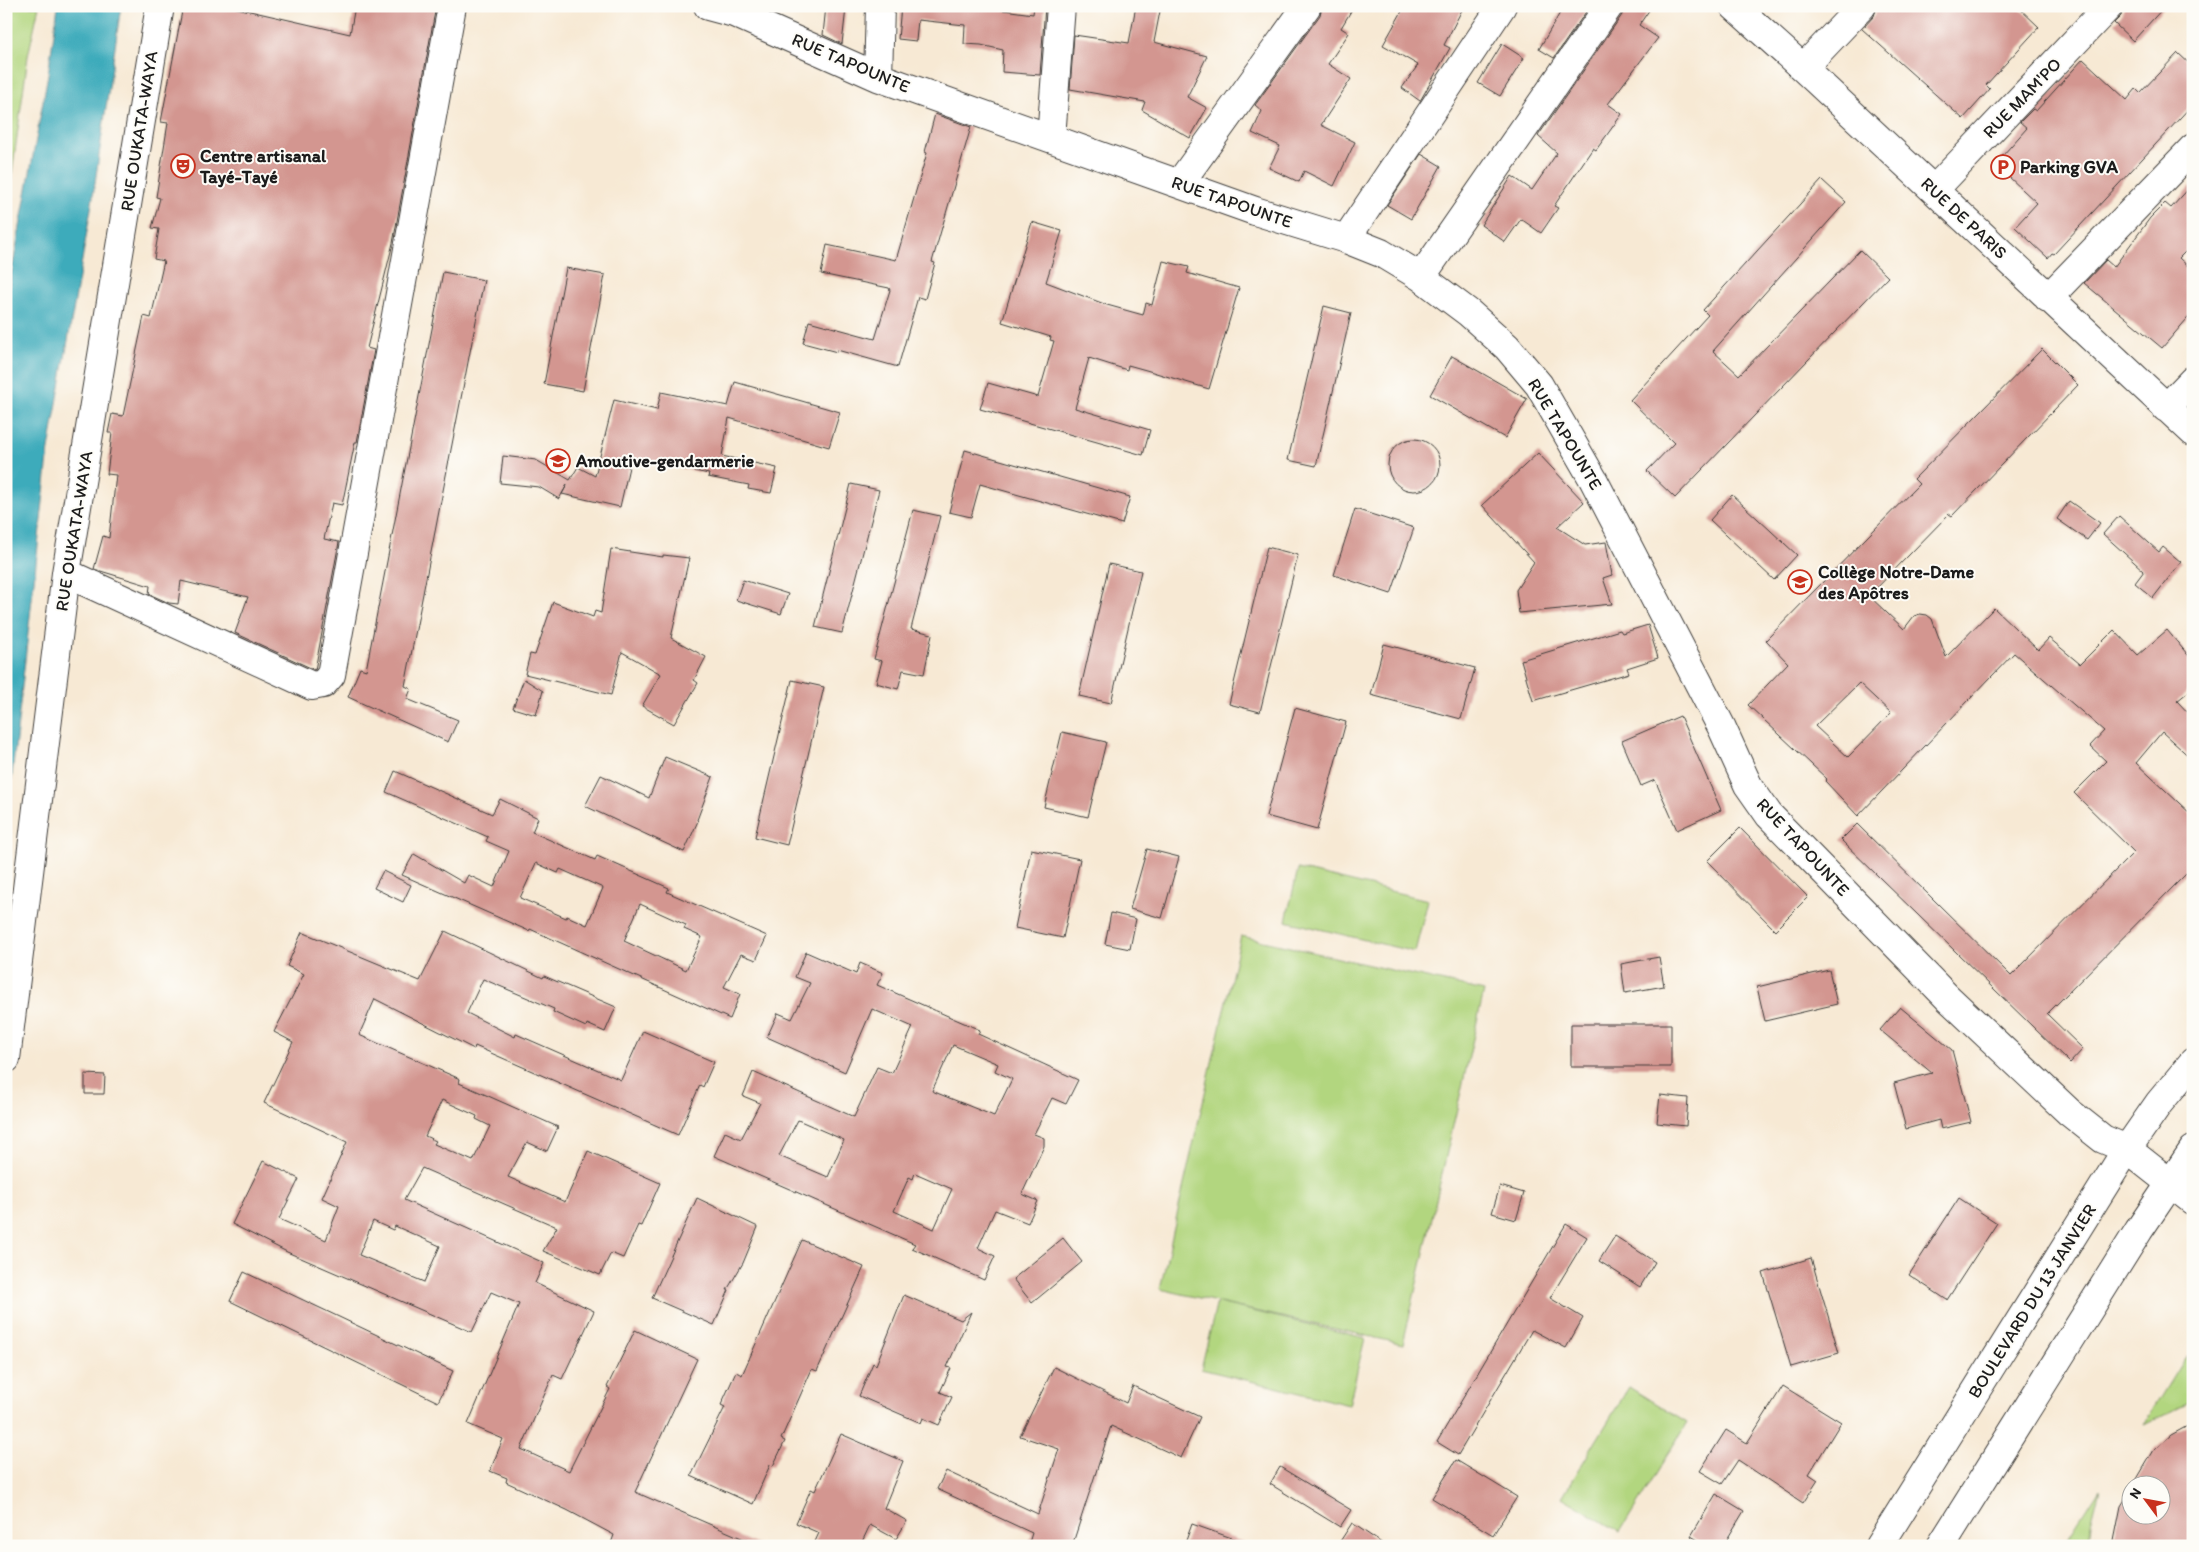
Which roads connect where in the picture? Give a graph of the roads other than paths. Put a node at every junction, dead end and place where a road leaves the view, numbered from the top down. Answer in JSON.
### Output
{"nodes":[{"id":1,"x":160,"y":6,"type":"edge"},
{"id":2,"x":452,"y":6,"type":"edge"},
{"id":3,"x":708,"y":6,"type":"edge"},
{"id":4,"x":880,"y":6,"type":"edge"},
{"id":5,"x":1061,"y":6,"type":"edge"},
{"id":6,"x":1307,"y":6,"type":"edge"},
{"id":7,"x":1502,"y":6,"type":"edge"},
{"id":8,"x":1609,"y":6,"type":"edge"},
{"id":9,"x":1734,"y":6,"type":"edge"},
{"id":10,"x":1862,"y":6,"type":"edge"},
{"id":11,"x":2109,"y":6,"type":"edge"},
{"id":12,"x":734,"y":10,"type":"edge"},
{"id":13,"x":1803,"y":68,"type":"junction"},
{"id":14,"x":878,"y":77,"type":"junction"},
{"id":15,"x":1051,"y":138,"type":"junction"},
{"id":16,"x":2193,"y":148,"type":"edge"},
{"id":17,"x":1178,"y":184,"type":"junction"},
{"id":18,"x":1934,"y":190,"type":"junction"},
{"id":19,"x":1346,"y":239,"type":"junction"},
{"id":20,"x":1421,"y":277,"type":"junction"},
{"id":21,"x":2048,"y":298,"type":"junction"},
{"id":22,"x":2193,"y":380,"type":"edge"},
{"id":23,"x":2166,"y":408,"type":"junction"},
{"id":24,"x":2193,"y":432,"type":"edge"},
{"id":25,"x":66,"y":573,"type":"junction"},
{"id":26,"x":6,"y":1059,"type":"edge"},
{"id":27,"x":2193,"y":1062,"type":"edge"},
{"id":28,"x":2127,"y":1149,"type":"junction"},
{"id":29,"x":2193,"y":1150,"type":"edge"},
{"id":30,"x":2170,"y":1184,"type":"junction"},
{"id":31,"x":2193,"y":1201,"type":"edge"},
{"id":32,"x":1879,"y":1546,"type":"edge"},
{"id":33,"x":1941,"y":1546,"type":"edge"}],
"edges":[{"from":1,"to":25,"type":"main road","name":"RUE OUKATA-WAYA"},
{"from":2,"to":25,"type":"main road"},
{"from":3,"to":12,"type":"main road","name":"RUE TAPOUNTE"},
{"from":4,"to":14,"type":"main road"},
{"from":5,"to":15,"type":"main road"},
{"from":6,"to":17,"type":"main road"},
{"from":7,"to":19,"type":"main road"},
{"from":8,"to":20,"type":"main road"},
{"from":9,"to":13,"type":"main road","name":"RUE DE PARIS"},
{"from":10,"to":13,"type":"main road"},
{"from":11,"to":18,"type":"main road","name":"RUE MAM'PO"},
{"from":12,"to":14,"type":"main road","name":"RUE TAPOUNTE"},
{"from":13,"to":18,"type":"main road","name":"RUE DE PARIS"},
{"from":14,"to":15,"type":"main road","name":"RUE TAPOUNTE"},
{"from":15,"to":17,"type":"main road","name":"RUE TAPOUNTE"},
{"from":16,"to":21,"type":"main road"},
{"from":17,"to":19,"type":"main road","name":"RUE TAPOUNTE"},
{"from":18,"to":21,"type":"main road","name":"RUE DE PARIS"},
{"from":19,"to":20,"type":"main road","name":"RUE TAPOUNTE"},
{"from":20,"to":28,"type":"main road","name":"RUE TAPOUNTE"},
{"from":21,"to":23,"type":"main road","name":"RUE DE PARIS"},
{"from":22,"to":23,"type":"main road"},
{"from":23,"to":24,"type":"main road","name":"RUE DE PARIS"},
{"from":25,"to":26,"type":"main road","name":"RUE OUKATA-WAYA"},
{"from":27,"to":28,"type":"main road","name":"BOULEVARD DU 13 JANVIER"},
{"from":28,"to":30,"type":"main road","name":"RUE TAPOUNTE"},
{"from":28,"to":32,"type":"main road","name":"BOULEVARD DU 13 JANVIER"},
{"from":29,"to":30,"type":"main road"},
{"from":30,"to":31,"type":"main road","name":"RUE TAPOUNTE"},
{"from":30,"to":33,"type":"main road"}]}
